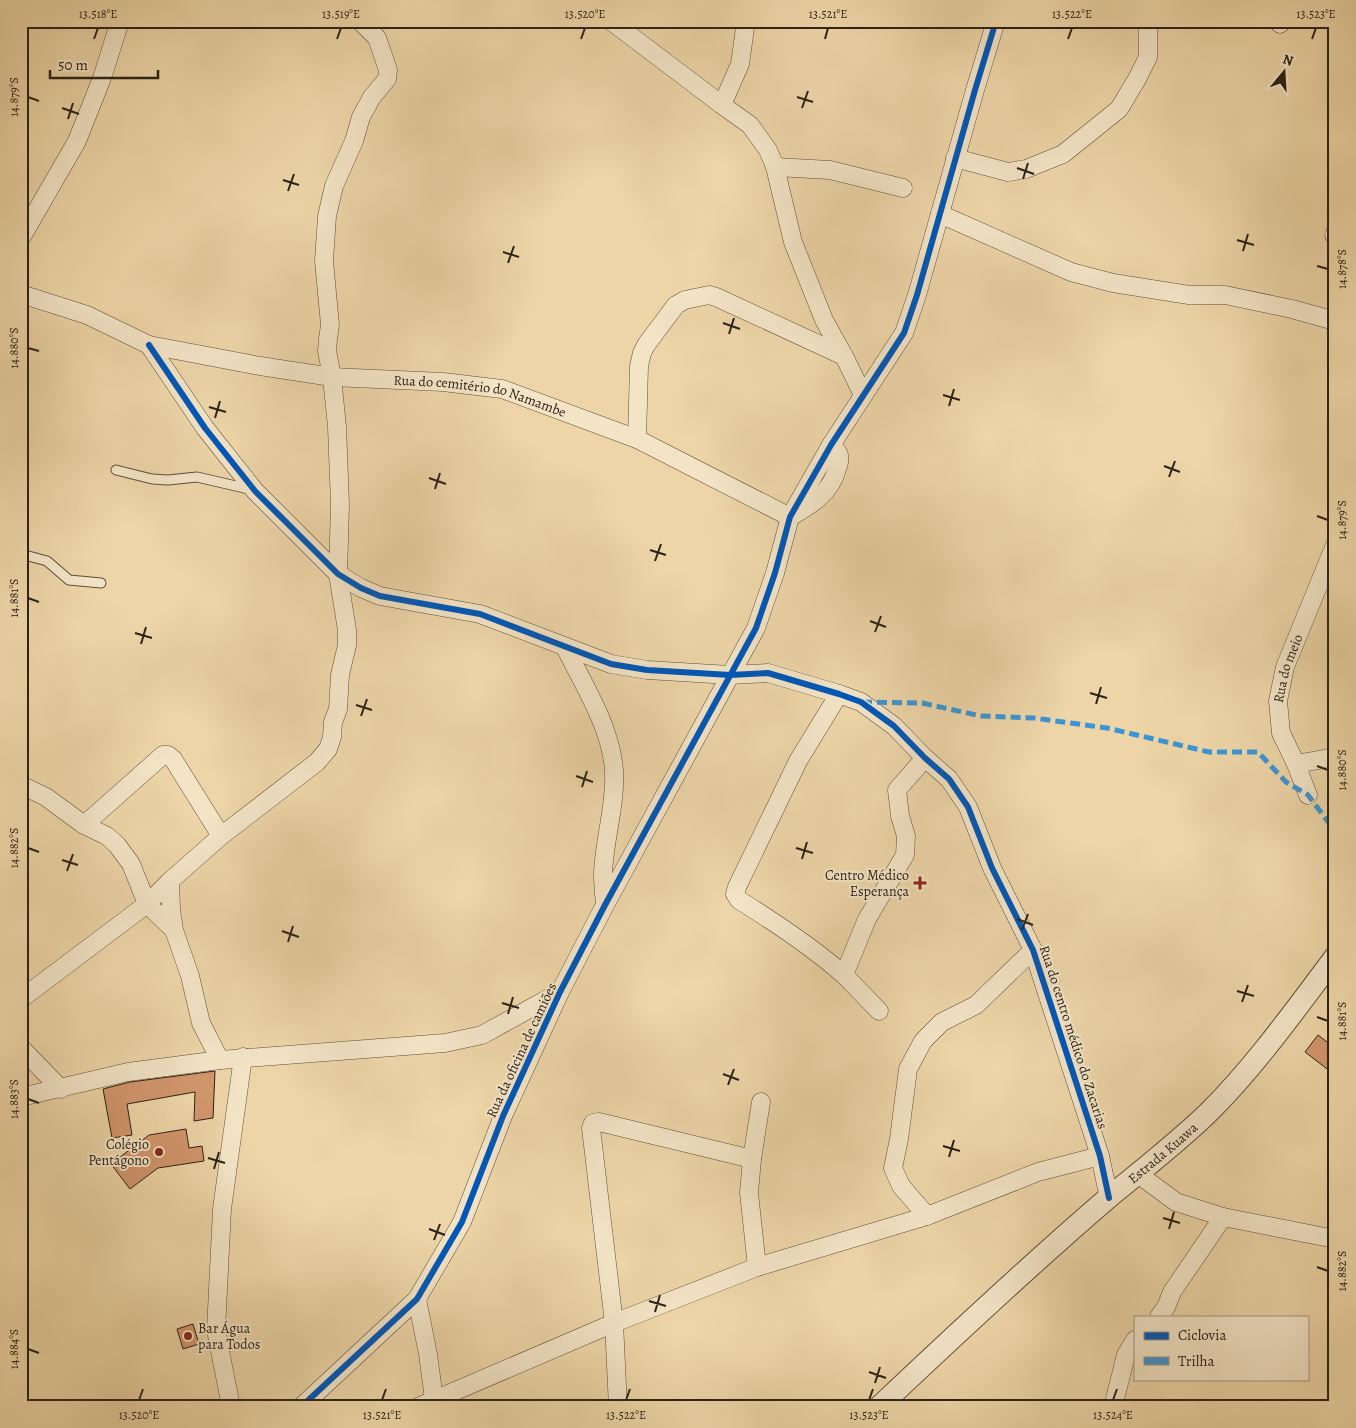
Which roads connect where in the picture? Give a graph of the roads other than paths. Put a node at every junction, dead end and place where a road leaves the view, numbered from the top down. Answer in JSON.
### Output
{"nodes":[{"id":1,"x":120,"y":21,"type":"edge"},
{"id":2,"x":360,"y":21,"type":"edge"},
{"id":3,"x":611,"y":21,"type":"edge"},
{"id":4,"x":746,"y":21,"type":"edge"},
{"id":5,"x":996,"y":21,"type":"edge"},
{"id":6,"x":1148,"y":21,"type":"edge"},
{"id":7,"x":722,"y":105,"type":"junction"},
{"id":8,"x":955,"y":158,"type":"junction"},
{"id":9,"x":775,"y":167,"type":"junction"},
{"id":10,"x":903,"y":188,"type":"dead end"},
{"id":11,"x":940,"y":214,"type":"junction"},
{"id":12,"x":21,"y":238,"type":"edge"},
{"id":13,"x":21,"y":294,"type":"edge"},
{"id":14,"x":1335,"y":321,"type":"edge"},
{"id":15,"x":149,"y":345,"type":"junction"},
{"id":16,"x":844,"y":356,"type":"junction"},
{"id":17,"x":332,"y":377,"type":"junction"},
{"id":18,"x":863,"y":395,"type":"junction"},
{"id":19,"x":637,"y":439,"type":"junction"},
{"id":20,"x":116,"y":470,"type":"dead end"},
{"id":21,"x":255,"y":491,"type":"junction"},
{"id":22,"x":790,"y":517,"type":"junction"},
{"id":23,"x":1335,"y":545,"type":"edge"},
{"id":24,"x":21,"y":554,"type":"edge"},
{"id":25,"x":338,"y":574,"type":"junction"},
{"id":26,"x":102,"y":584,"type":"dead end"},
{"id":27,"x":564,"y":647,"type":"junction"},
{"id":28,"x":730,"y":675,"type":"junction"},
{"id":29,"x":838,"y":694,"type":"junction"},
{"id":30,"x":1335,"y":757,"type":"edge"},
{"id":31,"x":925,"y":758,"type":"junction"},
{"id":32,"x":1296,"y":764,"type":"junction"},
{"id":33,"x":21,"y":785,"type":"edge"},
{"id":34,"x":1308,"y":795,"type":"dead end"},
{"id":35,"x":84,"y":825,"type":"junction"},
{"id":36,"x":221,"y":836,"type":"junction"},
{"id":37,"x":170,"y":881,"type":"junction"},
{"id":38,"x":147,"y":904,"type":"junction"},
{"id":39,"x":605,"y":905,"type":"junction"},
{"id":40,"x":174,"y":930,"type":"junction"},
{"id":41,"x":1033,"y":950,"type":"junction"},
{"id":42,"x":1335,"y":957,"type":"edge"},
{"id":43,"x":844,"y":974,"type":"junction"},
{"id":44,"x":560,"y":992,"type":"junction"},
{"id":45,"x":21,"y":999,"type":"edge"},
{"id":46,"x":879,"y":1011,"type":"dead end"},
{"id":47,"x":21,"y":1048,"type":"edge"},
{"id":48,"x":243,"y":1057,"type":"junction"},
{"id":49,"x":220,"y":1060,"type":"junction"},
{"id":50,"x":61,"y":1089,"type":"junction"},
{"id":51,"x":21,"y":1097,"type":"edge"},
{"id":52,"x":761,"y":1102,"type":"dead end"},
{"id":53,"x":1100,"y":1156,"type":"junction"},
{"id":54,"x":752,"y":1159,"type":"junction"},
{"id":55,"x":1138,"y":1174,"type":"junction"},
{"id":56,"x":1109,"y":1198,"type":"junction"},
{"id":57,"x":928,"y":1216,"type":"junction"},
{"id":58,"x":1223,"y":1216,"type":"junction"},
{"id":59,"x":1335,"y":1239,"type":"edge"},
{"id":60,"x":756,"y":1267,"type":"junction"},
{"id":61,"x":417,"y":1299,"type":"junction"},
{"id":62,"x":1160,"y":1316,"type":"edge"},
{"id":63,"x":614,"y":1323,"type":"junction"},
{"id":64,"x":1134,"y":1342,"type":"edge"},
{"id":65,"x":426,"y":1403,"type":"edge"},
{"id":66,"x":231,"y":1407,"type":"edge"},
{"id":67,"x":301,"y":1407,"type":"edge"},
{"id":68,"x":618,"y":1407,"type":"edge"},
{"id":69,"x":879,"y":1407,"type":"edge"},
{"id":70,"x":1112,"y":1407,"type":"edge"}],
"edges":[{"from":1,"to":12,"type":"street"},
{"from":2,"to":17,"type":"street"},
{"from":3,"to":7,"type":"street"},
{"from":4,"to":7,"type":"street"},
{"from":5,"to":8,"type":"street","name":"Rua da oficina de camiões"},
{"from":6,"to":8,"type":"street"},
{"from":7,"to":9,"type":"street"},
{"from":8,"to":11,"type":"street","name":"Rua da oficina de camiões"},
{"from":9,"to":10,"type":"street"},
{"from":9,"to":16,"type":"street"},
{"from":11,"to":14,"type":"street"},
{"from":11,"to":18,"type":"street","name":"Rua da oficina de camiões"},
{"from":13,"to":15,"type":"street","name":"Rua do cemitério do Namambe"},
{"from":15,"to":17,"type":"street","name":"Rua do cemitério do Namambe"},
{"from":15,"to":21,"type":"street","name":"Rua do centro médico do Zacarias"},
{"from":16,"to":18,"type":"street"},
{"from":16,"to":19,"type":"street"},
{"from":17,"to":19,"type":"street","name":"Rua do cemitério do Namambe"},
{"from":17,"to":25,"type":"street"},
{"from":18,"to":22,"type":"street","name":"Rua da oficina de camiões"},
{"from":19,"to":22,"type":"street","name":"Rua do cemitério do Namambe"},
{"from":20,"to":21,"type":"lane"},
{"from":21,"to":25,"type":"street","name":"Rua do centro médico do Zacarias"},
{"from":22,"to":28,"type":"street","name":"Rua da oficina de camiões"},
{"from":23,"to":32,"type":"street","name":"Rua do meio"},
{"from":24,"to":26,"type":"lane"},
{"from":25,"to":27,"type":"street","name":"Rua do centro médico do Zacarias"},
{"from":25,"to":36,"type":"street"},
{"from":27,"to":28,"type":"street","name":"Rua do centro médico do Zacarias"},
{"from":27,"to":39,"type":"street"},
{"from":28,"to":29,"type":"street","name":"Rua do centro médico do Zacarias"},
{"from":28,"to":39,"type":"street","name":"Rua da oficina de camiões"},
{"from":29,"to":31,"type":"street","name":"Rua do centro médico do Zacarias"},
{"from":29,"to":43,"type":"street"},
{"from":30,"to":32,"type":"street"},
{"from":31,"to":41,"type":"street","name":"Rua do centro médico do Zacarias"},
{"from":31,"to":43,"type":"street"},
{"from":32,"to":34,"type":"street","name":"Rua do meio"},
{"from":33,"to":35,"type":"street"},
{"from":35,"to":36,"type":"street"},
{"from":35,"to":38,"type":"street"},
{"from":36,"to":37,"type":"street"},
{"from":37,"to":38,"type":"street"},
{"from":37,"to":40,"type":"street"},
{"from":38,"to":40,"type":"street"},
{"from":38,"to":45,"type":"street"},
{"from":39,"to":44,"type":"street","name":"Rua da oficina de camiões"},
{"from":40,"to":49,"type":"street"},
{"from":41,"to":53,"type":"street","name":"Rua do centro médico do Zacarias"},
{"from":41,"to":57,"type":"street"},
{"from":42,"to":55,"type":"street","name":"Estrada Kuawa"},
{"from":43,"to":46,"type":"street"},
{"from":44,"to":48,"type":"street"},
{"from":44,"to":61,"type":"street","name":"Rua da oficina de camiões"},
{"from":47,"to":50,"type":"street"},
{"from":48,"to":49,"type":"street"},
{"from":48,"to":66,"type":"street"},
{"from":49,"to":50,"type":"street"},
{"from":50,"to":51,"type":"street"},
{"from":52,"to":54,"type":"street"},
{"from":53,"to":56,"type":"street","name":"Rua do centro médico do Zacarias"},
{"from":53,"to":57,"type":"street"},
{"from":54,"to":60,"type":"street"},
{"from":54,"to":63,"type":"street"},
{"from":55,"to":56,"type":"street","name":"Estrada Kuawa"},
{"from":55,"to":58,"type":"street"},
{"from":56,"to":69,"type":"street","name":"Estrada Kuawa"},
{"from":57,"to":60,"type":"street"},
{"from":58,"to":59,"type":"street"},
{"from":58,"to":62,"type":"street"},
{"from":60,"to":63,"type":"street"},
{"from":61,"to":65,"type":"street"},
{"from":61,"to":67,"type":"street","name":"Rua da oficina de camiões"},
{"from":63,"to":65,"type":"street"},
{"from":63,"to":68,"type":"street"},
{"from":64,"to":70,"type":"street"}]}
